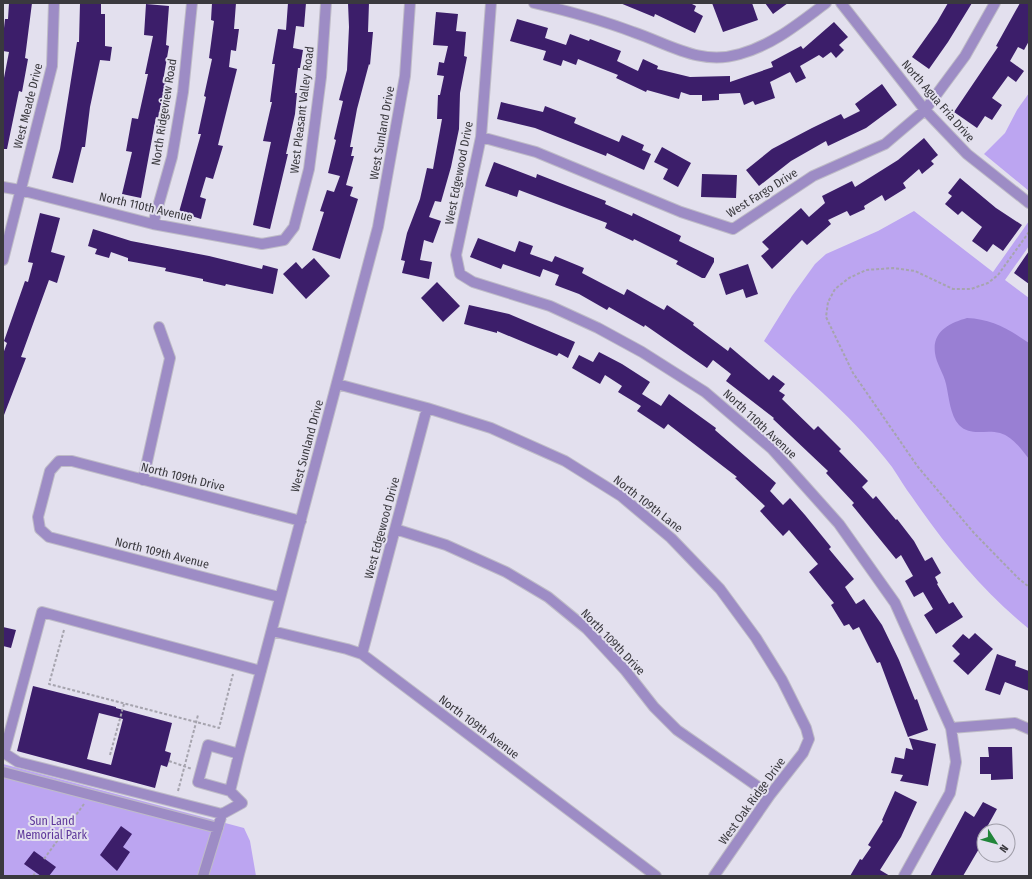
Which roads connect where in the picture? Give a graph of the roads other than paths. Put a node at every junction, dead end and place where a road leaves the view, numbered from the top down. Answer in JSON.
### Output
{"nodes":[{"id":1,"x":54,"y":3,"type":"edge"},
{"id":2,"x":192,"y":3,"type":"edge"},
{"id":3,"x":326,"y":3,"type":"edge"},
{"id":4,"x":410,"y":3,"type":"edge"},
{"id":5,"x":491,"y":3,"type":"edge"},
{"id":6,"x":534,"y":3,"type":"edge"},
{"id":7,"x":826,"y":3,"type":"edge"},
{"id":8,"x":841,"y":3,"type":"edge"},
{"id":9,"x":995,"y":3,"type":"edge"},
{"id":10,"x":925,"y":110,"type":"junction"},
{"id":11,"x":481,"y":137,"type":"junction"},
{"id":12,"x":3,"y":187,"type":"edge"},
{"id":13,"x":20,"y":190,"type":"junction"},
{"id":14,"x":1029,"y":203,"type":"edge"},
{"id":15,"x":153,"y":224,"type":"junction"},
{"id":16,"x":284,"y":240,"type":"joint"},
{"id":17,"x":3,"y":260,"type":"edge"},
{"id":18,"x":460,"y":274,"type":"joint"},
{"id":19,"x":159,"y":327,"type":"dead end"},
{"id":20,"x":337,"y":384,"type":"junction"},
{"id":21,"x":427,"y":408,"type":"junction"},
{"id":22,"x":143,"y":480,"type":"junction"},
{"id":23,"x":301,"y":520,"type":"junction"},
{"id":24,"x":40,"y":529,"type":"joint"},
{"id":25,"x":395,"y":529,"type":"junction"},
{"id":26,"x":280,"y":597,"type":"junction"},
{"id":27,"x":272,"y":631,"type":"junction"},
{"id":28,"x":362,"y":654,"type":"junction"},
{"id":29,"x":261,"y":671,"type":"junction"},
{"id":30,"x":951,"y":728,"type":"junction"},
{"id":31,"x":1029,"y":729,"type":"edge"},
{"id":32,"x":809,"y":739,"type":"joint"},
{"id":33,"x":239,"y":754,"type":"junction"},
{"id":34,"x":3,"y":772,"type":"edge"},
{"id":35,"x":230,"y":791,"type":"junction"},
{"id":36,"x":770,"y":795,"type":"junction"},
{"id":37,"x":222,"y":814,"type":"junction"},
{"id":38,"x":218,"y":828,"type":"junction"},
{"id":39,"x":206,"y":875,"type":"edge"},
{"id":40,"x":656,"y":876,"type":"edge"},
{"id":41,"x":714,"y":876,"type":"edge"},
{"id":42,"x":904,"y":876,"type":"edge"}],
"edges":[{"from":1,"to":13,"type":"street","name":"West Meade Drive"},
{"from":2,"to":15,"type":"street","name":"North Ridgeview Road"},
{"from":3,"to":16,"type":"street","name":"West Pleasant Valley Road"},
{"from":4,"to":20,"type":"street","name":"West Sunland Drive"},
{"from":5,"to":11,"type":"street","name":"West Edgewood Drive"},
{"from":6,"to":7,"type":"street"},
{"from":8,"to":10,"type":"street","name":"North Agua Fria Drive"},
{"from":9,"to":10,"type":"street","name":"West Fargo Drive"},
{"from":10,"to":11,"type":"street","name":"West Fargo Drive"},
{"from":10,"to":14,"type":"street","name":"North Agua Fria Drive"},
{"from":11,"to":18,"type":"street","name":"West Edgewood Drive"},
{"from":12,"to":13,"type":"street","name":"North 110th Avenue"},
{"from":13,"to":15,"type":"street","name":"North 110th Avenue"},
{"from":13,"to":17,"type":"street","name":"West Meade Drive"},
{"from":15,"to":16,"type":"street","name":"North 110th Avenue"},
{"from":18,"to":30,"type":"street","name":"North 110th Avenue"},
{"from":19,"to":22,"type":"street"},
{"from":20,"to":21,"type":"street","name":"North 109th Lane"},
{"from":20,"to":23,"type":"street","name":"West Sunland Drive"},
{"from":21,"to":25,"type":"street","name":"West Edgewood Drive"},
{"from":21,"to":32,"type":"street","name":"North 109th Lane"},
{"from":22,"to":23,"type":"street","name":"North 109th Drive"},
{"from":22,"to":24,"type":"street","name":"North 109th Drive"},
{"from":23,"to":26,"type":"street","name":"West Sunland Drive"},
{"from":24,"to":26,"type":"street","name":"North 109th Avenue"},
{"from":25,"to":28,"type":"street","name":"West Edgewood Drive"},
{"from":25,"to":36,"type":"street","name":"North 109th Drive"},
{"from":26,"to":27,"type":"street","name":"West Sunland Drive"},
{"from":27,"to":28,"type":"street","name":"North 109th Avenue"},
{"from":27,"to":29,"type":"street","name":"West Sunland Drive"},
{"from":28,"to":40,"type":"street","name":"North 109th Avenue"},
{"from":29,"to":33,"type":"street","name":"West Sunland Drive"},
{"from":29,"to":37,"type":"street"},
{"from":30,"to":31,"type":"street"},
{"from":30,"to":42,"type":"street","name":"North 110th Avenue"},
{"from":32,"to":36,"type":"street","name":"West Oak Ridge Drive"},
{"from":33,"to":35,"type":"street","name":"West Sunland Drive"},
{"from":33,"to":35,"type":"street"},
{"from":34,"to":38,"type":"street"},
{"from":35,"to":37,"type":"street"},
{"from":36,"to":41,"type":"street","name":"West Oak Ridge Drive"},
{"from":37,"to":38,"type":"street"},
{"from":38,"to":39,"type":"street"}]}
